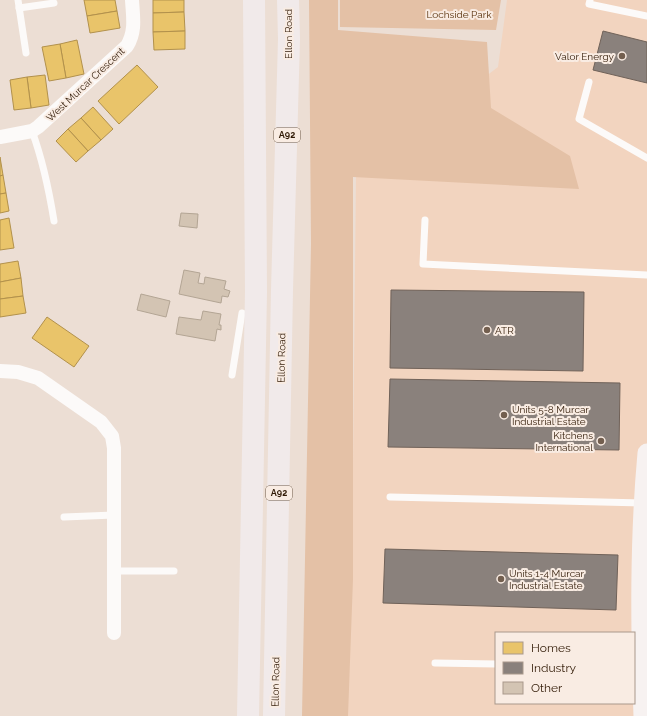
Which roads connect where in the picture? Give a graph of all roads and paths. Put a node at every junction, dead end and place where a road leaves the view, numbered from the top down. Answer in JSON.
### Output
{"nodes":[{"id":1,"x":18,"y":0,"type":"edge"},
{"id":2,"x":132,"y":0,"type":"edge"},
{"id":3,"x":254,"y":0,"type":"edge"},
{"id":4,"x":288,"y":0,"type":"edge"},
{"id":5,"x":590,"y":0,"type":"edge"},
{"id":6,"x":54,"y":3,"type":"dead end"},
{"id":7,"x":19,"y":8,"type":"junction"},
{"id":8,"x":647,"y":16,"type":"edge"},
{"id":9,"x":26,"y":53,"type":"dead end"},
{"id":10,"x":589,"y":82,"type":"dead end"},
{"id":11,"x":32,"y":131,"type":"junction"},
{"id":12,"x":0,"y":137,"type":"edge"},
{"id":13,"x":647,"y":158,"type":"edge"},
{"id":14,"x":425,"y":220,"type":"dead end"},
{"id":15,"x":54,"y":221,"type":"dead end"},
{"id":16,"x":647,"y":276,"type":"edge"},
{"id":17,"x":242,"y":314,"type":"dead end"},
{"id":18,"x":0,"y":371,"type":"edge"},
{"id":19,"x":232,"y":375,"type":"dead end"},
{"id":20,"x":646,"y":464,"type":"edge"},
{"id":21,"x":390,"y":497,"type":"dead end"},
{"id":22,"x":644,"y":503,"type":"junction"},
{"id":23,"x":114,"y":515,"type":"junction"},
{"id":24,"x":64,"y":517,"type":"dead end"},
{"id":25,"x":174,"y":570,"type":"dead end"},
{"id":26,"x":114,"y":571,"type":"junction"},
{"id":27,"x":114,"y":633,"type":"dead end"},
{"id":28,"x":435,"y":664,"type":"dead end"},
{"id":29,"x":495,"y":664,"type":"edge"},
{"id":30,"x":638,"y":665,"type":"edge"},
{"id":31,"x":644,"y":713,"type":"edge"},
{"id":32,"x":248,"y":716,"type":"edge"},
{"id":33,"x":274,"y":716,"type":"edge"}],
"edges":[{"from":1,"to":7,"type":"lane"},
{"from":2,"to":11,"type":"street","name":"West Murcar Crescent"},
{"from":3,"to":32,"type":"main road","number":"A92"},
{"from":4,"to":33,"type":"main road","name":"Ellon Road","number":"A92"},
{"from":5,"to":8,"type":"lane"},
{"from":6,"to":7,"type":"lane"},
{"from":7,"to":9,"type":"lane"},
{"from":10,"to":13,"type":"lane"},
{"from":11,"to":12,"type":"street","name":"West Murcar Crescent"},
{"from":11,"to":15,"type":"lane"},
{"from":14,"to":16,"type":"lane"},
{"from":17,"to":19,"type":"lane"},
{"from":18,"to":23,"type":"street"},
{"from":20,"to":22,"type":"street"},
{"from":21,"to":22,"type":"lane"},
{"from":22,"to":30,"type":"street"},
{"from":23,"to":24,"type":"lane"},
{"from":23,"to":26,"type":"street"},
{"from":25,"to":26,"type":"lane"},
{"from":26,"to":27,"type":"street"},
{"from":28,"to":29,"type":"lane"},
{"from":30,"to":31,"type":"street"}]}
